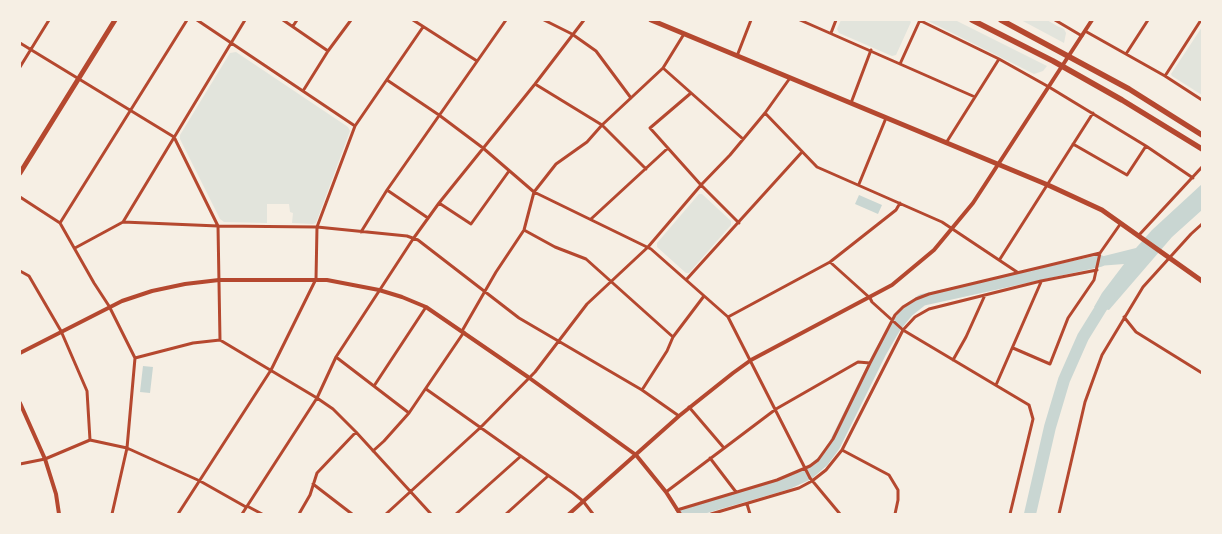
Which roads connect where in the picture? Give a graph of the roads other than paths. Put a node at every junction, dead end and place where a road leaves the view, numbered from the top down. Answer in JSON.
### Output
{"nodes":[{"id":1,"x":49,"y":20,"type":"edge"},
{"id":2,"x":115,"y":20,"type":"edge"},
{"id":3,"x":187,"y":20,"type":"edge"},
{"id":4,"x":198,"y":20,"type":"edge"},
{"id":5,"x":245,"y":20,"type":"edge"},
{"id":6,"x":283,"y":20,"type":"edge"},
{"id":7,"x":296,"y":20,"type":"edge"},
{"id":8,"x":351,"y":20,"type":"edge"},
{"id":9,"x":413,"y":20,"type":"edge"},
{"id":10,"x":506,"y":20,"type":"edge"},
{"id":11,"x":544,"y":20,"type":"edge"},
{"id":12,"x":584,"y":20,"type":"edge"},
{"id":13,"x":651,"y":20,"type":"edge"},
{"id":14,"x":751,"y":20,"type":"edge"},
{"id":15,"x":800,"y":20,"type":"edge"},
{"id":16,"x":836,"y":20,"type":"edge"},
{"id":17,"x":919,"y":20,"type":"edge"},
{"id":18,"x":972,"y":20,"type":"edge"},
{"id":19,"x":1001,"y":20,"type":"edge"},
{"id":20,"x":1055,"y":20,"type":"edge"},
{"id":21,"x":1092,"y":20,"type":"edge"},
{"id":22,"x":1148,"y":20,"type":"edge"},
{"id":23,"x":1201,"y":20,"type":"edge"},
{"id":24,"x":293,"y":26,"type":"junction"},
{"id":25,"x":423,"y":27,"type":"junction"},
{"id":26,"x":831,"y":33,"type":"junction"},
{"id":27,"x":1083,"y":33,"type":"junction"},
{"id":28,"x":572,"y":34,"type":"junction"},
{"id":29,"x":684,"y":34,"type":"junction"},
{"id":30,"x":20,"y":43,"type":"edge"},
{"id":31,"x":232,"y":44,"type":"junction"},
{"id":32,"x":31,"y":50,"type":"junction"},
{"id":33,"x":871,"y":50,"type":"junction"},
{"id":34,"x":328,"y":51,"type":"junction"},
{"id":35,"x":1126,"y":54,"type":"junction"},
{"id":36,"x":737,"y":56,"type":"junction"},
{"id":37,"x":999,"y":59,"type":"junction"},
{"id":38,"x":477,"y":61,"type":"junction"},
{"id":39,"x":900,"y":64,"type":"junction"},
{"id":40,"x":20,"y":67,"type":"edge"},
{"id":41,"x":663,"y":68,"type":"junction"},
{"id":42,"x":1164,"y":76,"type":"junction"},
{"id":43,"x":79,"y":78,"type":"junction"},
{"id":44,"x":790,"y":78,"type":"junction"},
{"id":45,"x":387,"y":80,"type":"junction"},
{"id":46,"x":534,"y":84,"type":"junction"},
{"id":47,"x":1049,"y":87,"type":"junction"},
{"id":48,"x":302,"y":91,"type":"junction"},
{"id":49,"x":692,"y":94,"type":"junction"},
{"id":50,"x":631,"y":98,"type":"junction"},
{"id":51,"x":975,"y":98,"type":"junction"},
{"id":52,"x":1202,"y":100,"type":"edge"},
{"id":53,"x":851,"y":104,"type":"junction"},
{"id":54,"x":131,"y":111,"type":"junction"},
{"id":55,"x":765,"y":113,"type":"junction"},
{"id":56,"x":1093,"y":113,"type":"junction"},
{"id":57,"x":439,"y":115,"type":"junction"},
{"id":58,"x":886,"y":118,"type":"junction"},
{"id":59,"x":602,"y":124,"type":"junction"},
{"id":60,"x":355,"y":126,"type":"junction"},
{"id":61,"x":1202,"y":135,"type":"edge"},
{"id":62,"x":174,"y":137,"type":"junction"},
{"id":63,"x":743,"y":139,"type":"junction"},
{"id":64,"x":946,"y":144,"type":"junction"},
{"id":65,"x":1073,"y":144,"type":"junction"},
{"id":66,"x":1146,"y":146,"type":"junction"},
{"id":67,"x":483,"y":148,"type":"junction"},
{"id":68,"x":668,"y":148,"type":"junction"},
{"id":69,"x":1202,"y":149,"type":"edge"},
{"id":70,"x":802,"y":152,"type":"junction"},
{"id":71,"x":998,"y":165,"type":"junction"},
{"id":72,"x":1202,"y":167,"type":"edge"},
{"id":73,"x":646,"y":168,"type":"junction"},
{"id":74,"x":509,"y":171,"type":"junction"},
{"id":75,"x":20,"y":173,"type":"edge"},
{"id":76,"x":1193,"y":178,"type":"junction"},
{"id":77,"x":859,"y":184,"type":"junction"},
{"id":78,"x":700,"y":185,"type":"junction"},
{"id":79,"x":1048,"y":185,"type":"junction"},
{"id":80,"x":387,"y":190,"type":"junction"},
{"id":81,"x":534,"y":192,"type":"junction"},
{"id":82,"x":20,"y":197,"type":"edge"},
{"id":83,"x":439,"y":203,"type":"junction"},
{"id":84,"x":900,"y":203,"type":"junction"},
{"id":85,"x":428,"y":218,"type":"junction"},
{"id":86,"x":591,"y":219,"type":"junction"},
{"id":87,"x":123,"y":222,"type":"junction"},
{"id":88,"x":739,"y":222,"type":"junction"},
{"id":89,"x":60,"y":223,"type":"junction"},
{"id":90,"x":1122,"y":223,"type":"junction"},
{"id":91,"x":1202,"y":224,"type":"edge"},
{"id":92,"x":218,"y":226,"type":"junction"},
{"id":93,"x":317,"y":227,"type":"junction"},
{"id":94,"x":953,"y":229,"type":"junction"},
{"id":95,"x":524,"y":230,"type":"junction"},
{"id":96,"x":361,"y":232,"type":"junction"},
{"id":97,"x":1141,"y":236,"type":"junction"},
{"id":98,"x":413,"y":239,"type":"junction"},
{"id":99,"x":648,"y":247,"type":"junction"},
{"id":100,"x":75,"y":248,"type":"junction"},
{"id":101,"x":1099,"y":255,"type":"junction"},
{"id":102,"x":1169,"y":257,"type":"junction"},
{"id":103,"x":1000,"y":259,"type":"junction"},
{"id":104,"x":830,"y":262,"type":"junction"},
{"id":105,"x":20,"y":270,"type":"edge"},
{"id":106,"x":1096,"y":270,"type":"junction"},
{"id":107,"x":1018,"y":272,"type":"junction"},
{"id":108,"x":219,"y":280,"type":"junction"},
{"id":109,"x":316,"y":280,"type":"junction"},
{"id":110,"x":686,"y":280,"type":"junction"},
{"id":111,"x":1202,"y":280,"type":"edge"},
{"id":112,"x":611,"y":281,"type":"junction"},
{"id":113,"x":1041,"y":282,"type":"junction"},
{"id":114,"x":379,"y":290,"type":"junction"},
{"id":115,"x":485,"y":292,"type":"junction"},
{"id":116,"x":985,"y":295,"type":"junction"},
{"id":117,"x":704,"y":296,"type":"junction"},
{"id":118,"x":870,"y":298,"type":"junction"},
{"id":119,"x":109,"y":306,"type":"junction"},
{"id":120,"x":426,"y":307,"type":"junction"},
{"id":121,"x":728,"y":317,"type":"junction"},
{"id":122,"x":1124,"y":317,"type":"junction"},
{"id":123,"x":892,"y":322,"type":"junction"},
{"id":124,"x":902,"y":330,"type":"junction"},
{"id":125,"x":61,"y":331,"type":"junction"},
{"id":126,"x":463,"y":332,"type":"junction"},
{"id":127,"x":673,"y":337,"type":"junction"},
{"id":128,"x":220,"y":340,"type":"junction"},
{"id":129,"x":559,"y":342,"type":"junction"},
{"id":130,"x":1013,"y":348,"type":"junction"},
{"id":131,"x":20,"y":353,"type":"edge"},
{"id":132,"x":336,"y":357,"type":"junction"},
{"id":133,"x":135,"y":358,"type":"junction"},
{"id":134,"x":751,"y":360,"type":"junction"},
{"id":135,"x":953,"y":360,"type":"junction"},
{"id":136,"x":870,"y":363,"type":"junction"},
{"id":137,"x":271,"y":370,"type":"junction"},
{"id":138,"x":1202,"y":373,"type":"edge"},
{"id":139,"x":528,"y":377,"type":"junction"},
{"id":140,"x":996,"y":385,"type":"junction"},
{"id":141,"x":374,"y":386,"type":"junction"},
{"id":142,"x":426,"y":389,"type":"junction"},
{"id":143,"x":642,"y":390,"type":"junction"},
{"id":144,"x":317,"y":398,"type":"junction"},
{"id":145,"x":20,"y":403,"type":"edge"},
{"id":146,"x":689,"y":407,"type":"junction"},
{"id":147,"x":776,"y":409,"type":"junction"},
{"id":148,"x":22,"y":413,"type":"edge"},
{"id":149,"x":410,"y":413,"type":"junction"},
{"id":150,"x":679,"y":416,"type":"junction"},
{"id":151,"x":481,"y":427,"type":"junction"},
{"id":152,"x":356,"y":432,"type":"junction"},
{"id":153,"x":90,"y":440,"type":"junction"},
{"id":154,"x":126,"y":448,"type":"junction"},
{"id":155,"x":724,"y":448,"type":"junction"},
{"id":156,"x":842,"y":450,"type":"junction"},
{"id":157,"x":372,"y":451,"type":"junction"},
{"id":158,"x":636,"y":455,"type":"junction"},
{"id":159,"x":521,"y":456,"type":"junction"},
{"id":160,"x":710,"y":458,"type":"junction"},
{"id":161,"x":45,"y":459,"type":"junction"},
{"id":162,"x":20,"y":464,"type":"edge"},
{"id":163,"x":806,"y":470,"type":"junction"},
{"id":164,"x":548,"y":476,"type":"junction"},
{"id":165,"x":811,"y":479,"type":"junction"},
{"id":166,"x":200,"y":481,"type":"junction"},
{"id":167,"x":313,"y":484,"type":"junction"},
{"id":168,"x":410,"y":492,"type":"junction"},
{"id":169,"x":666,"y":492,"type":"junction"},
{"id":170,"x":736,"y":492,"type":"junction"},
{"id":171,"x":583,"y":501,"type":"junction"},
{"id":172,"x":747,"y":504,"type":"junction"},
{"id":173,"x":247,"y":506,"type":"junction"},
{"id":174,"x":679,"y":512,"type":"edge"},
{"id":175,"x":59,"y":514,"type":"edge"},
{"id":176,"x":112,"y":514,"type":"edge"},
{"id":177,"x":178,"y":514,"type":"edge"},
{"id":178,"x":242,"y":514,"type":"edge"},
{"id":179,"x":262,"y":514,"type":"edge"},
{"id":180,"x":300,"y":514,"type":"edge"},
{"id":181,"x":352,"y":514,"type":"edge"},
{"id":182,"x":386,"y":514,"type":"edge"},
{"id":183,"x":431,"y":514,"type":"edge"},
{"id":184,"x":456,"y":514,"type":"edge"},
{"id":185,"x":506,"y":514,"type":"edge"},
{"id":186,"x":569,"y":514,"type":"edge"},
{"id":187,"x":593,"y":514,"type":"edge"},
{"id":188,"x":711,"y":514,"type":"edge"},
{"id":189,"x":750,"y":514,"type":"edge"},
{"id":190,"x":840,"y":514,"type":"edge"},
{"id":191,"x":895,"y":514,"type":"edge"},
{"id":192,"x":1010,"y":514,"type":"edge"},
{"id":193,"x":1059,"y":514,"type":"edge"}],
"edges":[{"from":1,"to":32,"type":"street"},
{"from":2,"to":43,"type":"main road"},
{"from":3,"to":54,"type":"street"},
{"from":4,"to":31,"type":"street"},
{"from":5,"to":31,"type":"street"},
{"from":6,"to":24,"type":"street"},
{"from":7,"to":24,"type":"street"},
{"from":8,"to":34,"type":"street"},
{"from":9,"to":25,"type":"street"},
{"from":10,"to":38,"type":"street"},
{"from":11,"to":28,"type":"street"},
{"from":12,"to":28,"type":"street"},
{"from":13,"to":29,"type":"main road"},
{"from":14,"to":36,"type":"street"},
{"from":15,"to":26,"type":"street"},
{"from":16,"to":26,"type":"street"},
{"from":17,"to":37,"type":"street"},
{"from":17,"to":39,"type":"street"},
{"from":18,"to":69,"type":"highway"},
{"from":19,"to":61,"type":"highway"},
{"from":20,"to":27,"type":"street"},
{"from":21,"to":27,"type":"street"},
{"from":22,"to":35,"type":"street"},
{"from":23,"to":42,"type":"street"},
{"from":24,"to":34,"type":"street"},
{"from":25,"to":38,"type":"street"},
{"from":25,"to":45,"type":"street"},
{"from":26,"to":33,"type":"street"},
{"from":27,"to":35,"type":"street"},
{"from":27,"to":47,"type":"street"},
{"from":28,"to":46,"type":"street"},
{"from":28,"to":50,"type":"street"},
{"from":29,"to":36,"type":"main road"},
{"from":29,"to":41,"type":"street"},
{"from":30,"to":32,"type":"street"},
{"from":31,"to":48,"type":"street"},
{"from":31,"to":62,"type":"street"},
{"from":32,"to":40,"type":"street"},
{"from":32,"to":43,"type":"street"},
{"from":33,"to":39,"type":"street"},
{"from":33,"to":53,"type":"street"},
{"from":34,"to":48,"type":"street"},
{"from":35,"to":42,"type":"street"},
{"from":36,"to":44,"type":"main road"},
{"from":37,"to":47,"type":"street"},
{"from":37,"to":51,"type":"street"},
{"from":38,"to":57,"type":"street"},
{"from":39,"to":51,"type":"street"},
{"from":41,"to":49,"type":"street"},
{"from":41,"to":50,"type":"street"},
{"from":42,"to":52,"type":"street"},
{"from":43,"to":54,"type":"street"},
{"from":43,"to":75,"type":"main road"},
{"from":44,"to":53,"type":"main road"},
{"from":44,"to":55,"type":"street"},
{"from":45,"to":57,"type":"street"},
{"from":45,"to":60,"type":"street"},
{"from":46,"to":59,"type":"street"},
{"from":46,"to":67,"type":"street"},
{"from":47,"to":56,"type":"street"},
{"from":47,"to":71,"type":"street"},
{"from":48,"to":60,"type":"street"},
{"from":49,"to":63,"type":"street"},
{"from":49,"to":68,"type":"street"},
{"from":50,"to":59,"type":"street"},
{"from":51,"to":64,"type":"street"},
{"from":53,"to":58,"type":"main road"},
{"from":54,"to":62,"type":"street"},
{"from":54,"to":89,"type":"street"},
{"from":55,"to":63,"type":"street"},
{"from":55,"to":70,"type":"street"},
{"from":56,"to":65,"type":"street"},
{"from":56,"to":66,"type":"street"},
{"from":57,"to":67,"type":"street"},
{"from":57,"to":80,"type":"street"},
{"from":58,"to":64,"type":"main road"},
{"from":58,"to":77,"type":"street"},
{"from":59,"to":73,"type":"street"},
{"from":59,"to":81,"type":"street"},
{"from":60,"to":93,"type":"street"},
{"from":62,"to":87,"type":"street"},
{"from":62,"to":92,"type":"street"},
{"from":63,"to":78,"type":"street"},
{"from":64,"to":71,"type":"main road"},
{"from":65,"to":66,"type":"street"},
{"from":65,"to":79,"type":"street"},
{"from":66,"to":76,"type":"street"},
{"from":67,"to":74,"type":"street"},
{"from":67,"to":83,"type":"street"},
{"from":68,"to":73,"type":"street"},
{"from":68,"to":78,"type":"street"},
{"from":70,"to":77,"type":"street"},
{"from":70,"to":88,"type":"street"},
{"from":71,"to":79,"type":"main road"},
{"from":71,"to":94,"type":"street"},
{"from":72,"to":76,"type":"street"},
{"from":73,"to":86,"type":"street"},
{"from":74,"to":81,"type":"street"},
{"from":74,"to":83,"type":"street"},
{"from":76,"to":97,"type":"street"},
{"from":77,"to":84,"type":"street"},
{"from":78,"to":88,"type":"street"},
{"from":78,"to":99,"type":"street"},
{"from":79,"to":90,"type":"main road"},
{"from":79,"to":103,"type":"street"},
{"from":80,"to":85,"type":"street"},
{"from":80,"to":96,"type":"street"},
{"from":81,"to":86,"type":"street"},
{"from":81,"to":95,"type":"street"},
{"from":82,"to":89,"type":"street"},
{"from":83,"to":85,"type":"street"},
{"from":84,"to":94,"type":"street"},
{"from":84,"to":104,"type":"street"},
{"from":85,"to":98,"type":"street"},
{"from":86,"to":99,"type":"street"},
{"from":87,"to":92,"type":"street"},
{"from":87,"to":100,"type":"street"},
{"from":88,"to":110,"type":"street"},
{"from":89,"to":100,"type":"street"},
{"from":90,"to":97,"type":"main road"},
{"from":90,"to":101,"type":"street"},
{"from":91,"to":102,"type":"street"},
{"from":92,"to":93,"type":"street"},
{"from":92,"to":108,"type":"street"},
{"from":93,"to":96,"type":"street"},
{"from":93,"to":109,"type":"street"},
{"from":94,"to":103,"type":"street"},
{"from":94,"to":118,"type":"street"},
{"from":95,"to":112,"type":"street"},
{"from":95,"to":115,"type":"street"},
{"from":96,"to":98,"type":"street"},
{"from":97,"to":102,"type":"main road"},
{"from":98,"to":114,"type":"street"},
{"from":98,"to":115,"type":"street"},
{"from":99,"to":110,"type":"street"},
{"from":99,"to":112,"type":"street"},
{"from":100,"to":119,"type":"street"},
{"from":101,"to":106,"type":"street"},
{"from":101,"to":107,"type":"street"},
{"from":102,"to":111,"type":"main road"},
{"from":102,"to":122,"type":"street"},
{"from":103,"to":107,"type":"street"},
{"from":104,"to":118,"type":"street"},
{"from":104,"to":121,"type":"street"},
{"from":105,"to":125,"type":"street"},
{"from":106,"to":113,"type":"street"},
{"from":106,"to":130,"type":"street"},
{"from":107,"to":123,"type":"street"},
{"from":108,"to":109,"type":"street"},
{"from":108,"to":119,"type":"street"},
{"from":108,"to":128,"type":"street"},
{"from":109,"to":114,"type":"street"},
{"from":109,"to":137,"type":"street"},
{"from":110,"to":117,"type":"street"},
{"from":112,"to":127,"type":"street"},
{"from":112,"to":129,"type":"street"},
{"from":113,"to":116,"type":"street"},
{"from":113,"to":130,"type":"street"},
{"from":114,"to":120,"type":"street"},
{"from":114,"to":132,"type":"street"},
{"from":115,"to":126,"type":"street"},
{"from":115,"to":129,"type":"street"},
{"from":116,"to":124,"type":"street"},
{"from":116,"to":135,"type":"street"},
{"from":117,"to":121,"type":"street"},
{"from":117,"to":127,"type":"street"},
{"from":118,"to":123,"type":"street"},
{"from":118,"to":134,"type":"street"},
{"from":119,"to":125,"type":"street"},
{"from":119,"to":133,"type":"street"},
{"from":120,"to":126,"type":"street"},
{"from":120,"to":141,"type":"street"},
{"from":121,"to":134,"type":"street"},
{"from":122,"to":138,"type":"street"},
{"from":122,"to":193,"type":"street"},
{"from":123,"to":124,"type":"street"},
{"from":123,"to":136,"type":"street"},
{"from":124,"to":135,"type":"street"},
{"from":124,"to":156,"type":"street"},
{"from":125,"to":131,"type":"street"},
{"from":125,"to":153,"type":"street"},
{"from":126,"to":139,"type":"street"},
{"from":126,"to":142,"type":"street"},
{"from":127,"to":143,"type":"street"},
{"from":128,"to":133,"type":"street"},
{"from":128,"to":137,"type":"street"},
{"from":129,"to":139,"type":"street"},
{"from":129,"to":143,"type":"street"},
{"from":130,"to":140,"type":"street"},
{"from":132,"to":141,"type":"street"},
{"from":132,"to":144,"type":"street"},
{"from":133,"to":154,"type":"street"},
{"from":134,"to":146,"type":"street"},
{"from":134,"to":147,"type":"street"},
{"from":135,"to":140,"type":"street"},
{"from":136,"to":147,"type":"street"},
{"from":136,"to":163,"type":"street"},
{"from":137,"to":144,"type":"street"},
{"from":137,"to":166,"type":"street"},
{"from":139,"to":151,"type":"street"},
{"from":139,"to":158,"type":"street"},
{"from":140,"to":192,"type":"street"},
{"from":141,"to":149,"type":"street"},
{"from":142,"to":149,"type":"street"},
{"from":142,"to":151,"type":"street"},
{"from":143,"to":150,"type":"street"},
{"from":144,"to":152,"type":"street"},
{"from":144,"to":173,"type":"street"},
{"from":145,"to":148,"type":"street"},
{"from":146,"to":150,"type":"street"},
{"from":146,"to":155,"type":"street"},
{"from":147,"to":155,"type":"street"},
{"from":147,"to":163,"type":"street"},
{"from":148,"to":161,"type":"street"},
{"from":149,"to":157,"type":"street"},
{"from":150,"to":158,"type":"street"},
{"from":151,"to":159,"type":"street"},
{"from":151,"to":168,"type":"street"},
{"from":152,"to":157,"type":"street"},
{"from":152,"to":167,"type":"street"},
{"from":153,"to":154,"type":"street"},
{"from":153,"to":161,"type":"street"},
{"from":154,"to":166,"type":"street"},
{"from":154,"to":176,"type":"street"},
{"from":155,"to":160,"type":"street"},
{"from":156,"to":165,"type":"street"},
{"from":156,"to":191,"type":"street"},
{"from":157,"to":168,"type":"street"},
{"from":158,"to":169,"type":"street"},
{"from":158,"to":171,"type":"street"},
{"from":159,"to":164,"type":"street"},
{"from":159,"to":184,"type":"street"},
{"from":160,"to":169,"type":"street"},
{"from":160,"to":170,"type":"street"},
{"from":161,"to":162,"type":"street"},
{"from":161,"to":175,"type":"street"},
{"from":163,"to":165,"type":"street"},
{"from":163,"to":170,"type":"street"},
{"from":164,"to":171,"type":"street"},
{"from":164,"to":185,"type":"street"},
{"from":165,"to":172,"type":"street"},
{"from":165,"to":190,"type":"street"},
{"from":166,"to":173,"type":"street"},
{"from":166,"to":177,"type":"street"},
{"from":167,"to":180,"type":"street"},
{"from":167,"to":181,"type":"street"},
{"from":168,"to":182,"type":"street"},
{"from":168,"to":183,"type":"street"},
{"from":169,"to":174,"type":"street"},
{"from":170,"to":174,"type":"street"},
{"from":171,"to":186,"type":"street"},
{"from":171,"to":187,"type":"street"},
{"from":172,"to":188,"type":"street"},
{"from":172,"to":189,"type":"street"},
{"from":173,"to":178,"type":"street"},
{"from":173,"to":179,"type":"street"}]}
